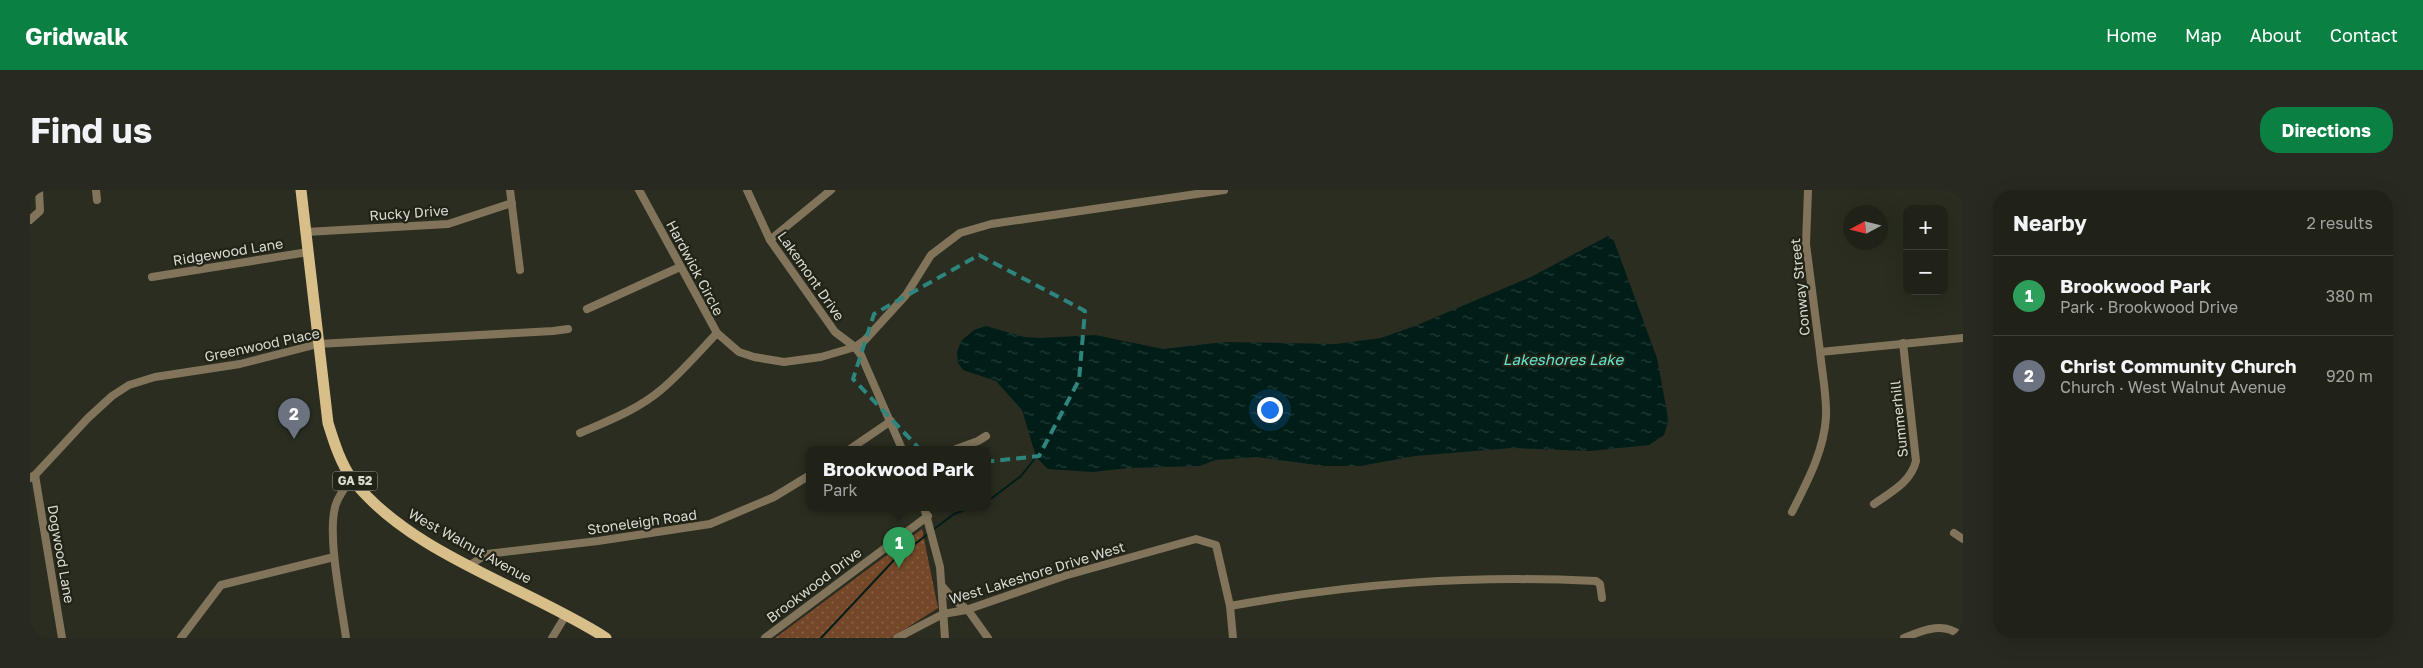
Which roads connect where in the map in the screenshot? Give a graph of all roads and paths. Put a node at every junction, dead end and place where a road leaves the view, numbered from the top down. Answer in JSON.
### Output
{"nodes":[{"id":1,"x":39,"y":190,"type":"edge"},
{"id":2,"x":96,"y":190,"type":"edge"},
{"id":3,"x":301,"y":190,"type":"edge"},
{"id":4,"x":510,"y":190,"type":"edge"},
{"id":5,"x":639,"y":190,"type":"edge"},
{"id":6,"x":747,"y":190,"type":"edge"},
{"id":7,"x":830,"y":190,"type":"edge"},
{"id":8,"x":1224,"y":190,"type":"edge"},
{"id":9,"x":1808,"y":190,"type":"edge"},
{"id":10,"x":97,"y":200,"type":"dead end"},
{"id":11,"x":512,"y":203,"type":"junction"},
{"id":12,"x":30,"y":220,"type":"edge"},
{"id":13,"x":306,"y":232,"type":"junction"},
{"id":14,"x":770,"y":240,"type":"junction"},
{"id":15,"x":308,"y":252,"type":"junction"},
{"id":16,"x":680,"y":267,"type":"junction"},
{"id":17,"x":520,"y":270,"type":"dead end"},
{"id":18,"x":152,"y":277,"type":"dead end"},
{"id":19,"x":587,"y":309,"type":"dead end"},
{"id":20,"x":568,"y":328,"type":"dead end"},
{"id":21,"x":717,"y":333,"type":"junction"},
{"id":22,"x":1963,"y":338,"type":"edge"},
{"id":23,"x":1903,"y":343,"type":"junction"},
{"id":24,"x":318,"y":344,"type":"junction"},
{"id":25,"x":855,"y":347,"type":"junction"},
{"id":26,"x":1820,"y":352,"type":"junction"},
{"id":27,"x":891,"y":421,"type":"junction"},
{"id":28,"x":580,"y":433,"type":"dead end"},
{"id":29,"x":986,"y":436,"type":"dead end"},
{"id":30,"x":854,"y":446,"type":"edge"},
{"id":31,"x":901,"y":446,"type":"edge"},
{"id":32,"x":965,"y":446,"type":"edge"},
{"id":33,"x":33,"y":477,"type":"edge"},
{"id":34,"x":352,"y":478,"type":"junction"},
{"id":35,"x":806,"y":478,"type":"edge"},
{"id":36,"x":1874,"y":504,"type":"dead end"},
{"id":37,"x":926,"y":511,"type":"edge"},
{"id":38,"x":1792,"y":512,"type":"dead end"},
{"id":39,"x":928,"y":516,"type":"junction"},
{"id":40,"x":1954,"y":533,"type":"dead end"},
{"id":41,"x":1963,"y":539,"type":"edge"},
{"id":42,"x":334,"y":557,"type":"junction"},
{"id":43,"x":470,"y":565,"type":"junction"},
{"id":44,"x":941,"y":584,"type":"junction"},
{"id":45,"x":1602,"y":598,"type":"dead end"},
{"id":46,"x":1230,"y":606,"type":"junction"},
{"id":47,"x":968,"y":610,"type":"junction"},
{"id":48,"x":943,"y":614,"type":"junction"},
{"id":49,"x":566,"y":615,"type":"junction"},
{"id":50,"x":62,"y":638,"type":"edge"},
{"id":51,"x":181,"y":638,"type":"edge"},
{"id":52,"x":346,"y":638,"type":"edge"},
{"id":53,"x":552,"y":638,"type":"edge"},
{"id":54,"x":606,"y":638,"type":"edge"},
{"id":55,"x":764,"y":638,"type":"edge"},
{"id":56,"x":897,"y":638,"type":"edge"},
{"id":57,"x":945,"y":638,"type":"edge"},
{"id":58,"x":988,"y":638,"type":"edge"},
{"id":59,"x":1233,"y":638,"type":"edge"},
{"id":60,"x":1904,"y":638,"type":"edge"},
{"id":61,"x":1963,"y":638,"type":"edge"}],
"edges":[{"from":1,"to":12,"type":"street"},
{"from":2,"to":10,"type":"street"},
{"from":3,"to":13,"type":"main road","name":"West Walnut Avenue","number":"GA 52"},
{"from":4,"to":11,"type":"street"},
{"from":5,"to":16,"type":"street","name":"Hardwick Circle"},
{"from":6,"to":14,"type":"street","name":"Lakemont Drive"},
{"from":7,"to":14,"type":"street"},
{"from":8,"to":25,"type":"street"},
{"from":9,"to":26,"type":"street","name":"Conway Street"},
{"from":11,"to":13,"type":"street","name":"Rucky Drive"},
{"from":11,"to":17,"type":"street"},
{"from":13,"to":15,"type":"main road","name":"West Walnut Avenue","number":"GA 52"},
{"from":14,"to":25,"type":"street","name":"Lakemont Drive"},
{"from":15,"to":18,"type":"street","name":"Ridgewood Lane"},
{"from":15,"to":24,"type":"main road","name":"West Walnut Avenue","number":"GA 52"},
{"from":16,"to":19,"type":"street"},
{"from":16,"to":21,"type":"street","name":"Hardwick Circle"},
{"from":20,"to":24,"type":"street","name":"Greenwood Place"},
{"from":21,"to":25,"type":"street","name":"Hardwick Circle"},
{"from":21,"to":28,"type":"street"},
{"from":22,"to":23,"type":"street","name":"Conway Street"},
{"from":23,"to":26,"type":"street","name":"Conway Street"},
{"from":23,"to":36,"type":"street","name":"Summerhill"},
{"from":24,"to":33,"type":"street","name":"Greenwood Place"},
{"from":24,"to":34,"type":"main road","name":"West Walnut Avenue","number":"GA 52"},
{"from":25,"to":27,"type":"street","name":"Lakemont Drive"},
{"from":26,"to":38,"type":"street","name":"Conway Street"},
{"from":27,"to":30,"type":"street"},
{"from":27,"to":31,"type":"street","name":"Lakemont Drive"},
{"from":29,"to":32,"type":"street"},
{"from":33,"to":50,"type":"street","name":"Dogwood Lane"},
{"from":34,"to":42,"type":"street"},
{"from":34,"to":43,"type":"main road","name":"West Walnut Avenue","number":"GA 52"},
{"from":35,"to":43,"type":"street","name":"Stoneleigh Road"},
{"from":37,"to":39,"type":"street"},
{"from":39,"to":44,"type":"street"},
{"from":39,"to":55,"type":"street","name":"Brookwood Drive"},
{"from":40,"to":41,"type":"street"},
{"from":42,"to":51,"type":"street"},
{"from":42,"to":52,"type":"street"},
{"from":43,"to":49,"type":"main road","name":"West Walnut Avenue","number":"GA 52"},
{"from":44,"to":47,"type":"street"},
{"from":44,"to":48,"type":"street"},
{"from":45,"to":46,"type":"street"},
{"from":46,"to":47,"type":"street","name":"West Lakeshore Drive West"},
{"from":46,"to":59,"type":"street"},
{"from":47,"to":48,"type":"street","name":"West Lakeshore Drive West"},
{"from":47,"to":58,"type":"street"},
{"from":48,"to":56,"type":"street","name":"West Lakeshore Drive West"},
{"from":48,"to":57,"type":"street"},
{"from":49,"to":53,"type":"street"},
{"from":49,"to":54,"type":"main road","name":"West Walnut Avenue","number":"GA 52"},
{"from":60,"to":61,"type":"street"}]}
